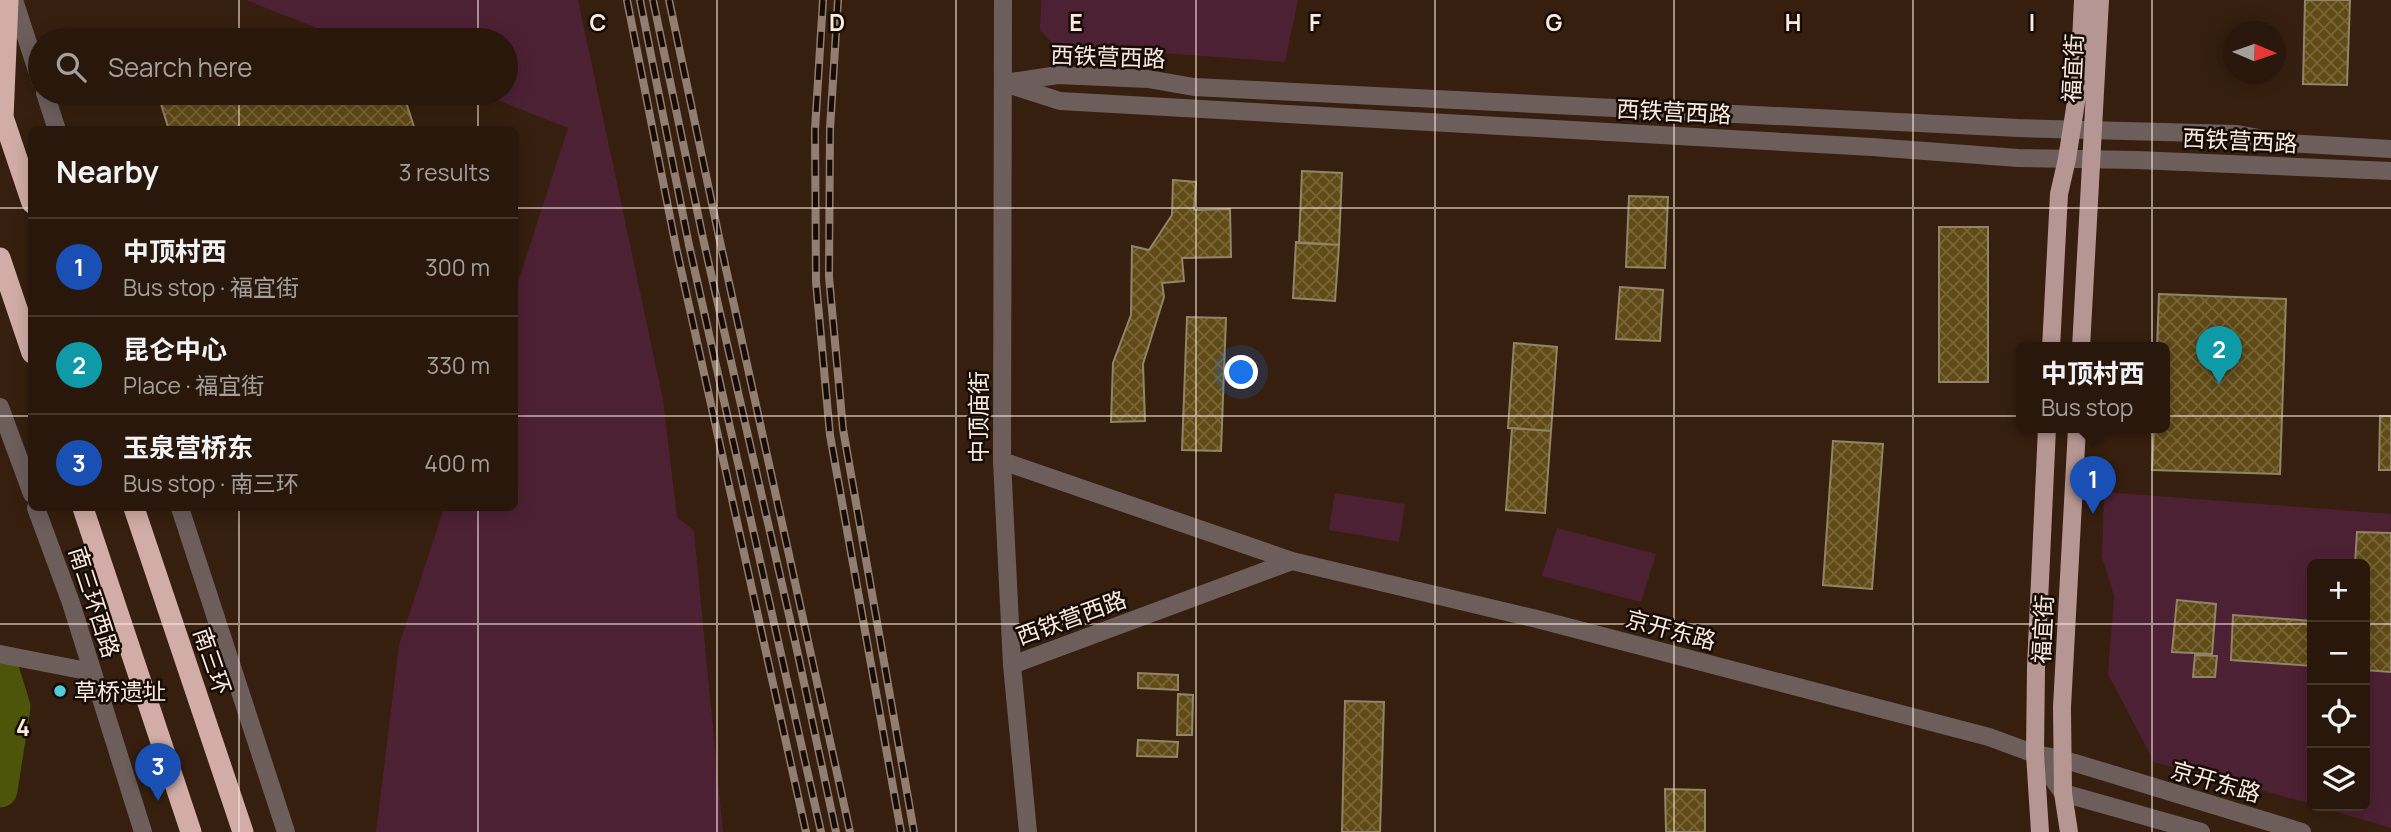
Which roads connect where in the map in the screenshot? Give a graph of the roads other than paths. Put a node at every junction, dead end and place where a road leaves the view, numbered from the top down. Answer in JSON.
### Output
{"nodes":[{"id":1,"x":8,"y":0,"type":"edge"},
{"id":2,"x":14,"y":0,"type":"edge"},
{"id":3,"x":1003,"y":0,"type":"edge"},
{"id":4,"x":2083,"y":0,"type":"edge"},
{"id":5,"x":2100,"y":0,"type":"edge"},
{"id":6,"x":28,"y":43,"type":"edge"},
{"id":7,"x":1004,"y":83,"type":"junction"},
{"id":8,"x":49,"y":105,"type":"edge"},
{"id":9,"x":1,"y":113,"type":"edge"},
{"id":10,"x":56,"y":126,"type":"edge"},
{"id":11,"x":2071,"y":130,"type":"junction"},
{"id":12,"x":2093,"y":130,"type":"junction"},
{"id":13,"x":2391,"y":149,"type":"edge"},
{"id":14,"x":2067,"y":159,"type":"junction"},
{"id":15,"x":2092,"y":159,"type":"junction"},
{"id":16,"x":2391,"y":171,"type":"edge"},
{"id":17,"x":28,"y":191,"type":"edge"},
{"id":18,"x":0,"y":258,"type":"edge"},
{"id":19,"x":28,"y":341,"type":"edge"},
{"id":20,"x":2051,"y":342,"type":"edge"},
{"id":21,"x":2081,"y":342,"type":"edge"},
{"id":22,"x":0,"y":407,"type":"edge"},
{"id":23,"x":2048,"y":433,"type":"edge"},
{"id":24,"x":2077,"y":433,"type":"edge"},
{"id":25,"x":1002,"y":461,"type":"junction"},
{"id":26,"x":28,"y":483,"type":"edge"},
{"id":27,"x":37,"y":511,"type":"edge"},
{"id":28,"x":84,"y":511,"type":"edge"},
{"id":29,"x":135,"y":511,"type":"edge"},
{"id":30,"x":181,"y":511,"type":"edge"},
{"id":31,"x":1292,"y":561,"type":"junction"},
{"id":32,"x":0,"y":654,"type":"edge"},
{"id":33,"x":1012,"y":665,"type":"junction"},
{"id":34,"x":92,"y":672,"type":"junction"},
{"id":35,"x":2035,"y":754,"type":"junction"},
{"id":36,"x":2062,"y":759,"type":"junction"},
{"id":37,"x":2063,"y":793,"type":"junction"},
{"id":38,"x":143,"y":832,"type":"edge"},
{"id":39,"x":191,"y":832,"type":"edge"},
{"id":40,"x":243,"y":832,"type":"edge"},
{"id":41,"x":286,"y":832,"type":"edge"},
{"id":42,"x":1028,"y":832,"type":"edge"},
{"id":43,"x":2040,"y":832,"type":"edge"},
{"id":44,"x":2069,"y":832,"type":"edge"},
{"id":45,"x":2200,"y":832,"type":"edge"},
{"id":46,"x":2302,"y":832,"type":"edge"}],
"edges":[{"from":1,"to":9,"type":"highway"},
{"from":2,"to":6,"type":"street"},
{"from":3,"to":7,"type":"street","name":"中顶庙街"},
{"from":4,"to":11,"type":"main road","name":"福宜街"},
{"from":5,"to":12,"type":"main road","name":"福宜街"},
{"from":7,"to":11,"type":"street","name":"西铁营西路"},
{"from":7,"to":14,"type":"street","name":"西铁营西路"},
{"from":7,"to":25,"type":"street","name":"中顶庙街"},
{"from":8,"to":10,"type":"street"},
{"from":9,"to":17,"type":"highway"},
{"from":11,"to":12,"type":"street","name":"西铁营西路"},
{"from":11,"to":14,"type":"main road","name":"福宜街"},
{"from":12,"to":13,"type":"street","name":"西铁营西路"},
{"from":12,"to":15,"type":"main road","name":"福宜街"},
{"from":14,"to":15,"type":"street","name":"西铁营西路"},
{"from":14,"to":20,"type":"main road","name":"福宜街"},
{"from":15,"to":16,"type":"street","name":"西铁营西路"},
{"from":15,"to":21,"type":"main road","name":"福宜街"},
{"from":18,"to":19,"type":"highway"},
{"from":22,"to":26,"type":"street"},
{"from":23,"to":35,"type":"main road","name":"福宜街"},
{"from":24,"to":36,"type":"main road","name":"福宜街"},
{"from":25,"to":31,"type":"street"},
{"from":25,"to":33,"type":"street","name":"中顶庙街"},
{"from":27,"to":34,"type":"street","name":"南三环西路"},
{"from":28,"to":39,"type":"highway"},
{"from":29,"to":40,"type":"highway","name":"南三环"},
{"from":30,"to":41,"type":"street"},
{"from":31,"to":33,"type":"street","name":"西铁营西路"},
{"from":31,"to":35,"type":"street","name":"京开东路"},
{"from":32,"to":34,"type":"street","bridge":true},
{"from":33,"to":42,"type":"street","name":"中顶庙街"},
{"from":34,"to":38,"type":"street","name":"南三环西路"},
{"from":35,"to":36,"type":"street","name":"京开东路"},
{"from":35,"to":37,"type":"street"},
{"from":35,"to":43,"type":"main road","name":"福宜街"},
{"from":36,"to":37,"type":"main road","name":"福宜街"},
{"from":36,"to":46,"type":"street","name":"京开东路"},
{"from":37,"to":44,"type":"main road","name":"福宜街"},
{"from":37,"to":45,"type":"street"}]}
